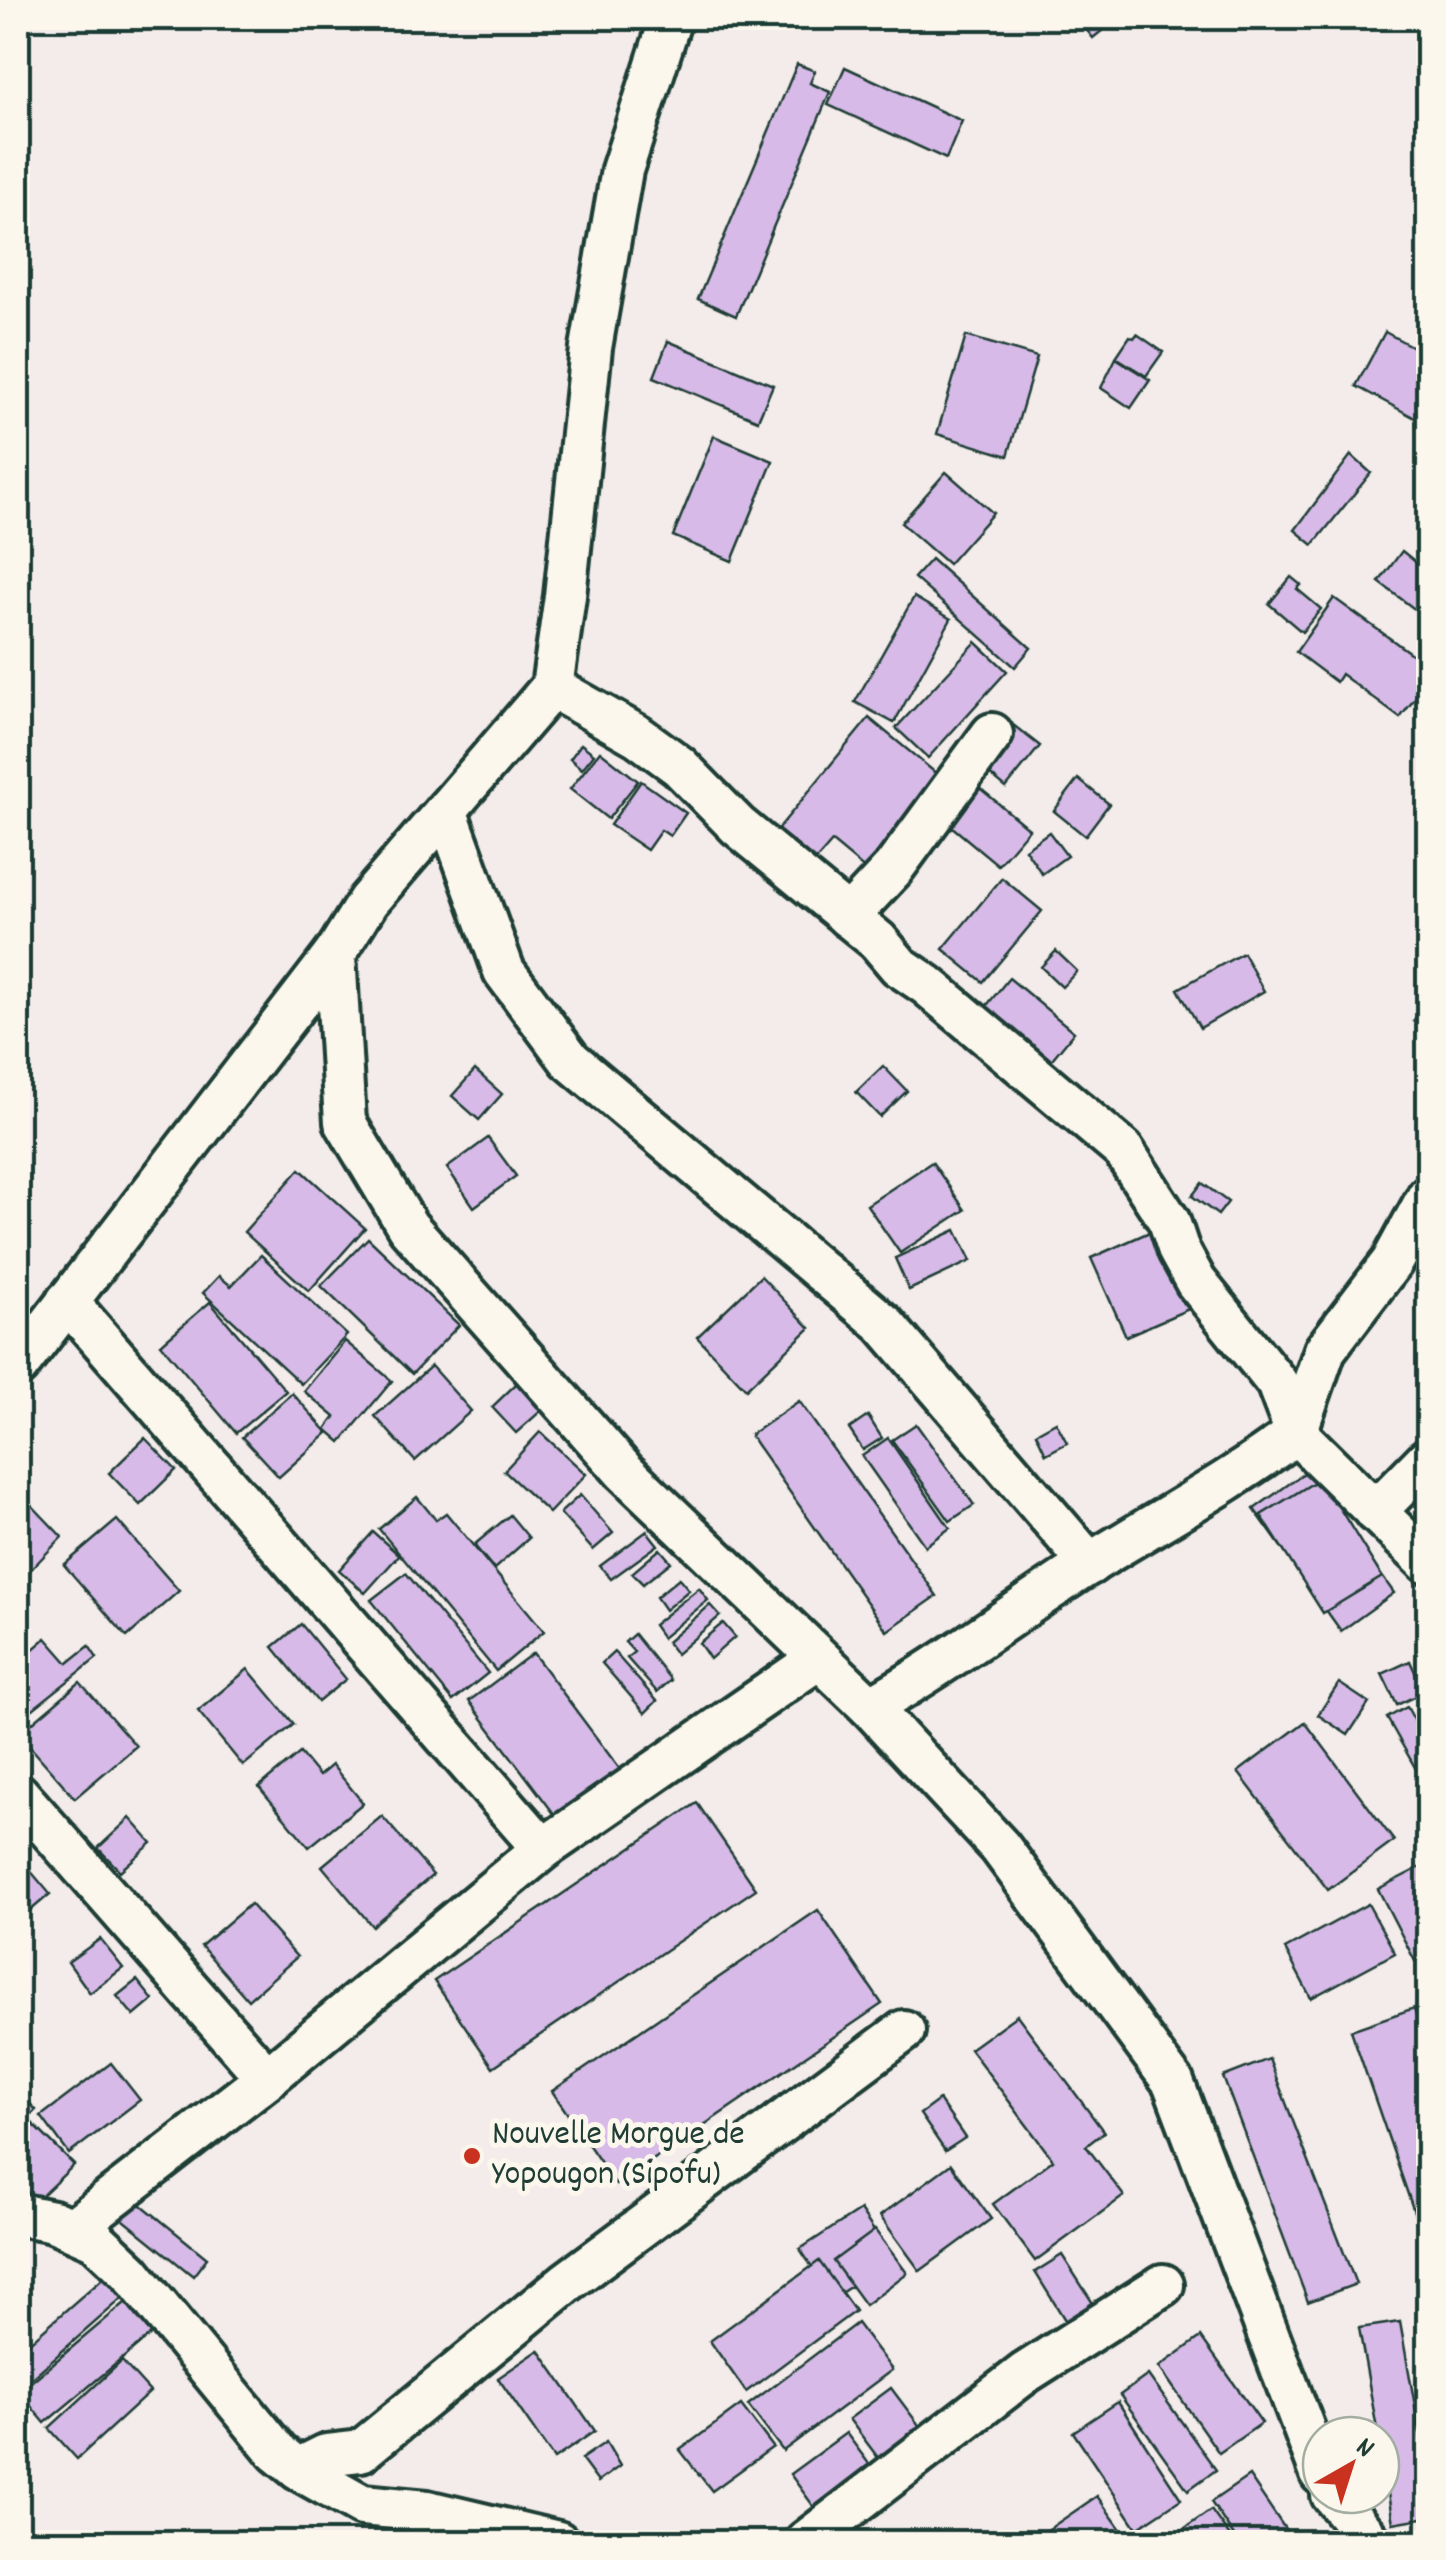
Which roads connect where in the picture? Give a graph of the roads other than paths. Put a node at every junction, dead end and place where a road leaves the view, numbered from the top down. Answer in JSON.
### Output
{"nodes":[{"id":1,"x":672,"y":18,"type":"edge"},
{"id":2,"x":552,"y":686,"type":"junction"},
{"id":3,"x":992,"y":734,"type":"dead end"},
{"id":4,"x":446,"y":810,"type":"junction"},
{"id":5,"x":848,"y":917,"type":"junction"},
{"id":6,"x":335,"y":954,"type":"junction"},
{"id":7,"x":1428,"y":1196,"type":"edge"},
{"id":8,"x":67,"y":1301,"type":"junction"},
{"id":9,"x":18,"y":1366,"type":"edge"},
{"id":10,"x":1296,"y":1433,"type":"junction"},
{"id":11,"x":1428,"y":1458,"type":"edge"},
{"id":12,"x":1375,"y":1512,"type":"junction"},
{"id":13,"x":1428,"y":1563,"type":"edge"},
{"id":14,"x":1090,"y":1564,"type":"junction"},
{"id":15,"x":818,"y":1659,"type":"junction"},
{"id":16,"x":870,"y":1707,"type":"junction"},
{"id":17,"x":18,"y":1794,"type":"edge"},
{"id":18,"x":543,"y":1849,"type":"junction"},
{"id":19,"x":904,"y":2031,"type":"dead end"},
{"id":20,"x":267,"y":2078,"type":"junction"},
{"id":21,"x":18,"y":2214,"type":"edge"},
{"id":22,"x":72,"y":2229,"type":"junction"},
{"id":23,"x":1164,"y":2285,"type":"dead end"},
{"id":24,"x":1301,"y":2421,"type":"edge"},
{"id":25,"x":298,"y":2469,"type":"junction"},
{"id":26,"x":1349,"y":2515,"type":"edge"},
{"id":27,"x":558,"y":2542,"type":"edge"},
{"id":28,"x":805,"y":2542,"type":"edge"},
{"id":29,"x":1371,"y":2542,"type":"edge"}],
"edges":[{"from":1,"to":2,"type":"street"},
{"from":2,"to":4,"type":"street"},
{"from":2,"to":5,"type":"street"},
{"from":3,"to":5,"type":"street"},
{"from":4,"to":6,"type":"street"},
{"from":4,"to":14,"type":"street"},
{"from":5,"to":10,"type":"street"},
{"from":6,"to":8,"type":"street"},
{"from":6,"to":15,"type":"street"},
{"from":7,"to":10,"type":"street"},
{"from":8,"to":9,"type":"street"},
{"from":8,"to":18,"type":"street"},
{"from":10,"to":12,"type":"street"},
{"from":10,"to":14,"type":"street"},
{"from":11,"to":12,"type":"street"},
{"from":12,"to":13,"type":"street"},
{"from":14,"to":16,"type":"street"},
{"from":15,"to":16,"type":"street"},
{"from":15,"to":18,"type":"street"},
{"from":16,"to":24,"type":"street"},
{"from":17,"to":20,"type":"street"},
{"from":18,"to":20,"type":"street"},
{"from":19,"to":25,"type":"street"},
{"from":20,"to":22,"type":"street"},
{"from":21,"to":22,"type":"street"},
{"from":22,"to":25,"type":"street"},
{"from":23,"to":28,"type":"street"},
{"from":25,"to":27,"type":"street"},
{"from":26,"to":29,"type":"street"}]}
